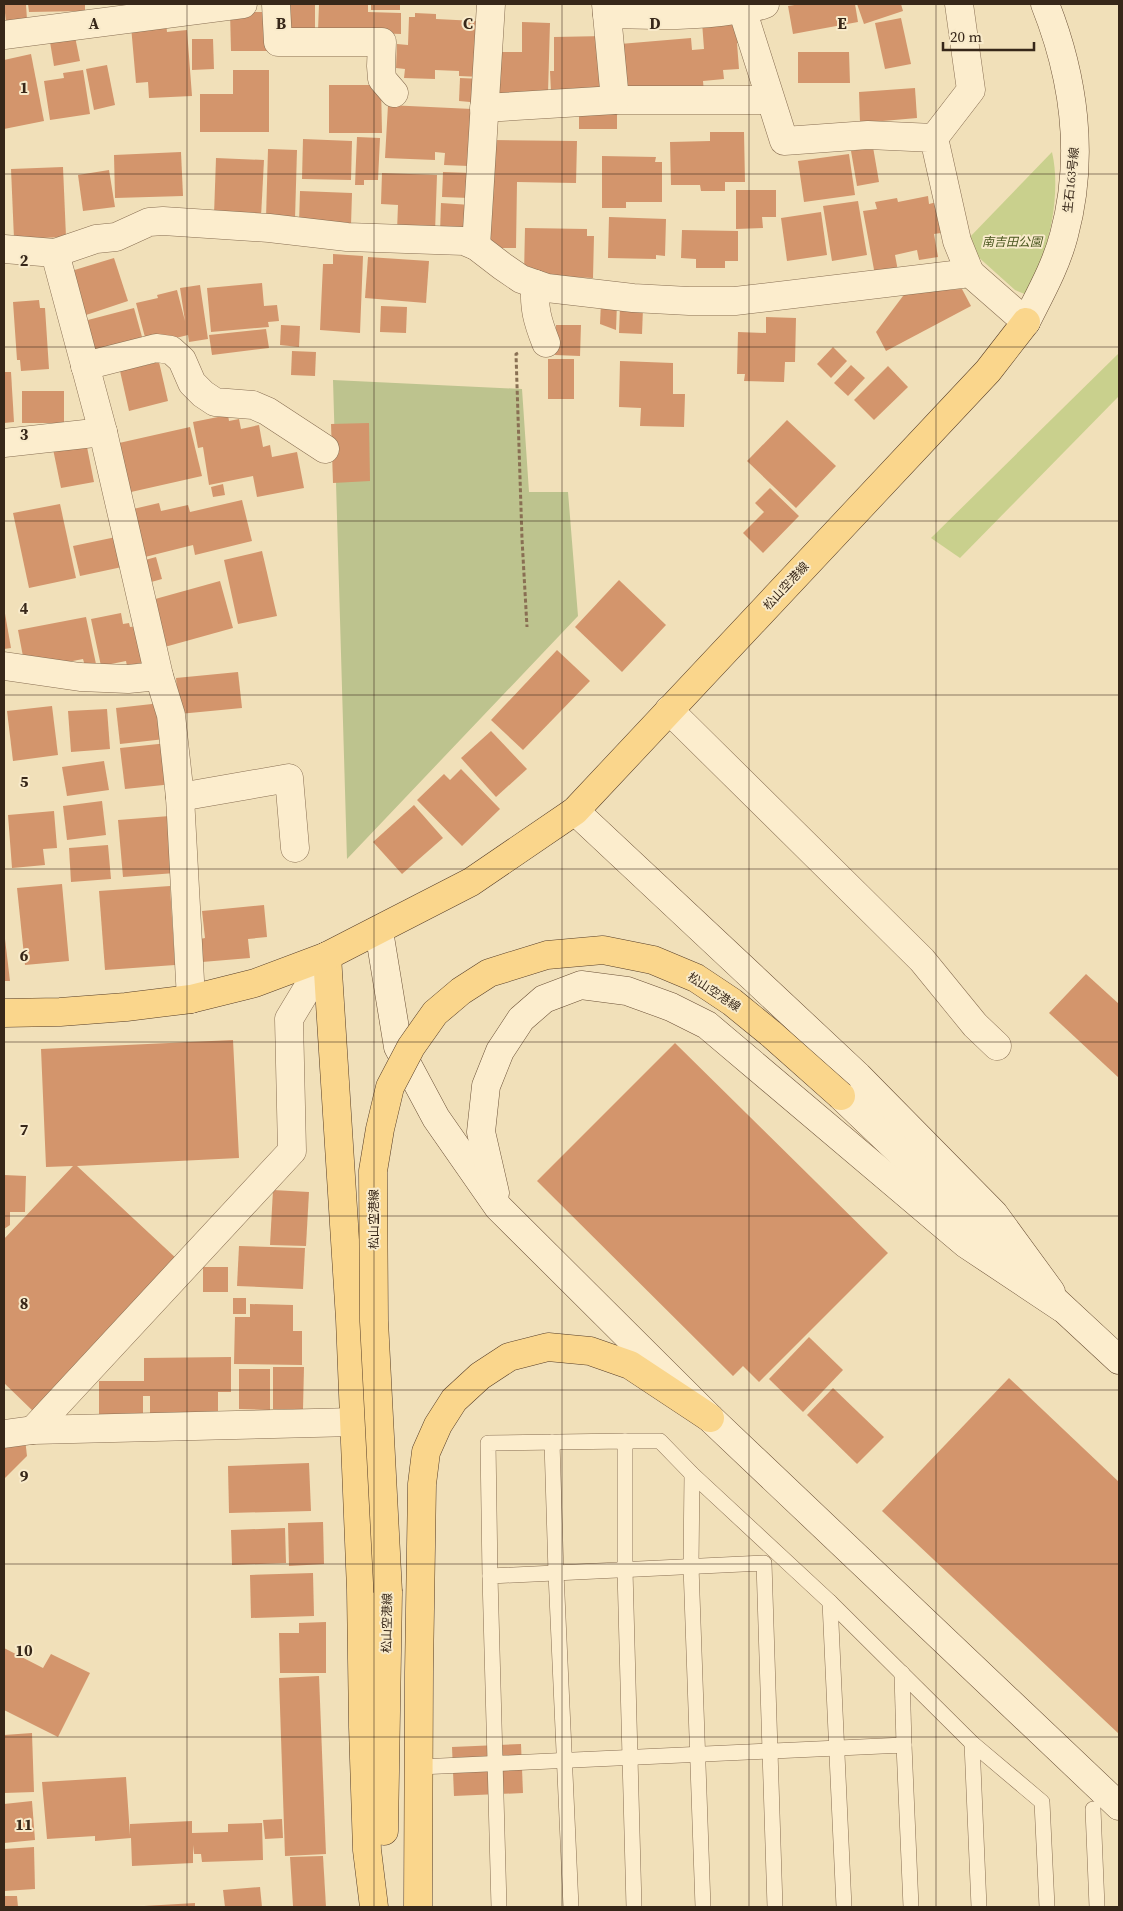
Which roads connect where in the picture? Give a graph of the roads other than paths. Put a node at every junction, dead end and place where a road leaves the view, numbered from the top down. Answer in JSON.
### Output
{"nodes":[{"id":1,"x":243,"y":4,"type":"edge"},
{"id":2,"x":276,"y":4,"type":"edge"},
{"id":3,"x":491,"y":4,"type":"edge"},
{"id":4,"x":959,"y":4,"type":"edge"},
{"id":5,"x":1045,"y":4,"type":"edge"},
{"id":6,"x":753,"y":6,"type":"edge"},
{"id":7,"x":606,"y":9,"type":"edge"},
{"id":8,"x":4,"y":34,"type":"edge"},
{"id":9,"x":394,"y":92,"type":"dead end"},
{"id":10,"x":615,"y":100,"type":"junction"},
{"id":11,"x":770,"y":100,"type":"junction"},
{"id":12,"x":484,"y":108,"type":"junction"},
{"id":13,"x":934,"y":138,"type":"junction"},
{"id":14,"x":476,"y":246,"type":"junction"},
{"id":15,"x":4,"y":249,"type":"edge"},
{"id":16,"x":55,"y":253,"type":"junction"},
{"id":17,"x":970,"y":273,"type":"junction"},
{"id":18,"x":535,"y":284,"type":"junction"},
{"id":19,"x":1026,"y":322,"type":"junction"},
{"id":20,"x":544,"y":338,"type":"road end"},
{"id":21,"x":85,"y":366,"type":"junction"},
{"id":22,"x":103,"y":432,"type":"junction"},
{"id":23,"x":4,"y":442,"type":"edge"},
{"id":24,"x":325,"y":449,"type":"dead end"},
{"id":25,"x":4,"y":666,"type":"edge"},
{"id":26,"x":159,"y":676,"type":"junction"},
{"id":27,"x":670,"y":710,"type":"junction"},
{"id":28,"x":180,"y":797,"type":"junction"},
{"id":29,"x":575,"y":811,"type":"junction"},
{"id":30,"x":295,"y":848,"type":"dead end"},
{"id":31,"x":379,"y":931,"type":"junction"},
{"id":32,"x":327,"y":956,"type":"junction"},
{"id":33,"x":190,"y":998,"type":"junction"},
{"id":34,"x":4,"y":1013,"type":"edge"},
{"id":35,"x":996,"y":1046,"type":"dead end"},
{"id":36,"x":840,"y":1096,"type":"joint"},
{"id":37,"x":498,"y":1208,"type":"junction"},
{"id":38,"x":1062,"y":1308,"type":"junction"},
{"id":39,"x":1119,"y":1360,"type":"edge"},
{"id":40,"x":710,"y":1418,"type":"junction"},
{"id":41,"x":354,"y":1422,"type":"junction"},
{"id":42,"x":33,"y":1430,"type":"junction"},
{"id":43,"x":4,"y":1434,"type":"edge"},
{"id":44,"x":625,"y":1441,"type":"junction"},
{"id":45,"x":552,"y":1442,"type":"junction"},
{"id":46,"x":692,"y":1474,"type":"junction"},
{"id":47,"x":764,"y":1541,"type":"junction"},
{"id":48,"x":764,"y":1563,"type":"junction"},
{"id":49,"x":691,"y":1566,"type":"junction"},
{"id":50,"x":625,"y":1570,"type":"junction"},
{"id":51,"x":556,"y":1573,"type":"junction"},
{"id":52,"x":490,"y":1576,"type":"junction"},
{"id":53,"x":830,"y":1602,"type":"junction"},
{"id":54,"x":902,"y":1673,"type":"junction"},
{"id":55,"x":972,"y":1743,"type":"junction"},
{"id":56,"x":904,"y":1745,"type":"junction"},
{"id":57,"x":837,"y":1748,"type":"junction"},
{"id":58,"x":769,"y":1751,"type":"junction"},
{"id":59,"x":696,"y":1754,"type":"junction"},
{"id":60,"x":629,"y":1757,"type":"junction"},
{"id":61,"x":565,"y":1760,"type":"junction"},
{"id":62,"x":496,"y":1763,"type":"junction"},
{"id":63,"x":419,"y":1767,"type":"junction"},
{"id":64,"x":1119,"y":1806,"type":"edge"},
{"id":65,"x":1093,"y":1808,"type":"dead end"},
{"id":66,"x":374,"y":1907,"type":"edge"},
{"id":67,"x":380,"y":1907,"type":"edge"},
{"id":68,"x":418,"y":1907,"type":"edge"},
{"id":69,"x":499,"y":1907,"type":"edge"},
{"id":70,"x":571,"y":1907,"type":"edge"},
{"id":71,"x":634,"y":1907,"type":"edge"},
{"id":72,"x":703,"y":1907,"type":"edge"},
{"id":73,"x":776,"y":1907,"type":"edge"},
{"id":74,"x":844,"y":1907,"type":"edge"},
{"id":75,"x":911,"y":1907,"type":"edge"},
{"id":76,"x":980,"y":1907,"type":"edge"},
{"id":77,"x":1047,"y":1907,"type":"edge"},
{"id":78,"x":1097,"y":1907,"type":"edge"}],
"edges":[{"from":1,"to":8,"type":"street"},
{"from":2,"to":9,"type":"street"},
{"from":3,"to":12,"type":"street"},
{"from":4,"to":13,"type":"street"},
{"from":5,"to":19,"type":"street","name":"生石163号線"},
{"from":6,"to":7,"type":"street"},
{"from":6,"to":11,"type":"street"},
{"from":7,"to":10,"type":"street"},
{"from":10,"to":11,"type":"street"},
{"from":10,"to":12,"type":"street"},
{"from":11,"to":13,"type":"street"},
{"from":12,"to":14,"type":"street"},
{"from":13,"to":17,"type":"street"},
{"from":14,"to":16,"type":"street"},
{"from":14,"to":18,"type":"street"},
{"from":15,"to":16,"type":"street"},
{"from":16,"to":21,"type":"street"},
{"from":17,"to":18,"type":"street"},
{"from":17,"to":19,"type":"street"},
{"from":18,"to":20,"type":"street"},
{"from":19,"to":27,"type":"main road","name":"松山空港線"},
{"from":21,"to":22,"type":"street"},
{"from":21,"to":24,"type":"street"},
{"from":22,"to":23,"type":"street"},
{"from":22,"to":26,"type":"street"},
{"from":25,"to":26,"type":"street"},
{"from":26,"to":28,"type":"street"},
{"from":27,"to":29,"type":"main road","name":"松山空港線"},
{"from":27,"to":35,"type":"street"},
{"from":28,"to":30,"type":"street"},
{"from":28,"to":33,"type":"street"},
{"from":29,"to":31,"type":"main road","name":"松山空港線"},
{"from":29,"to":38,"type":"street"},
{"from":31,"to":32,"type":"main road","name":"松山空港線"},
{"from":31,"to":37,"type":"street"},
{"from":32,"to":33,"type":"main road","name":"松山空港線"},
{"from":32,"to":41,"type":"main road","name":"松山空港線"},
{"from":32,"to":42,"type":"street"},
{"from":33,"to":34,"type":"main road","name":"松山空港線"},
{"from":36,"to":38,"type":"street"},
{"from":36,"to":67,"type":"main road","name":"松山空港線","bridge":true},
{"from":37,"to":38,"type":"street"},
{"from":37,"to":40,"type":"street"},
{"from":38,"to":39,"type":"street"},
{"from":40,"to":63,"type":"main road"},
{"from":40,"to":64,"type":"street"},
{"from":41,"to":42,"type":"street"},
{"from":41,"to":66,"type":"main road","name":"松山空港線"},
{"from":42,"to":43,"type":"street"},
{"from":44,"to":45,"type":"lane"},
{"from":44,"to":46,"type":"lane"},
{"from":44,"to":50,"type":"lane"},
{"from":45,"to":51,"type":"lane"},
{"from":45,"to":52,"type":"lane"},
{"from":46,"to":47,"type":"lane"},
{"from":46,"to":49,"type":"lane"},
{"from":47,"to":48,"type":"lane"},
{"from":47,"to":53,"type":"lane"},
{"from":48,"to":49,"type":"lane"},
{"from":48,"to":58,"type":"lane"},
{"from":49,"to":50,"type":"lane"},
{"from":49,"to":59,"type":"lane"},
{"from":50,"to":51,"type":"lane"},
{"from":50,"to":60,"type":"lane"},
{"from":51,"to":52,"type":"lane"},
{"from":51,"to":61,"type":"lane"},
{"from":52,"to":62,"type":"lane"},
{"from":53,"to":54,"type":"lane"},
{"from":53,"to":57,"type":"lane"},
{"from":54,"to":55,"type":"lane"},
{"from":54,"to":56,"type":"lane"},
{"from":55,"to":76,"type":"lane"},
{"from":55,"to":77,"type":"lane"},
{"from":56,"to":57,"type":"lane"},
{"from":56,"to":75,"type":"lane"},
{"from":57,"to":58,"type":"lane"},
{"from":57,"to":74,"type":"lane"},
{"from":58,"to":59,"type":"lane"},
{"from":58,"to":73,"type":"lane"},
{"from":59,"to":60,"type":"lane"},
{"from":59,"to":72,"type":"lane"},
{"from":60,"to":61,"type":"lane"},
{"from":60,"to":71,"type":"lane"},
{"from":61,"to":62,"type":"lane"},
{"from":61,"to":70,"type":"lane"},
{"from":62,"to":63,"type":"lane"},
{"from":62,"to":69,"type":"lane"},
{"from":63,"to":68,"type":"main road"},
{"from":65,"to":78,"type":"lane"}]}
